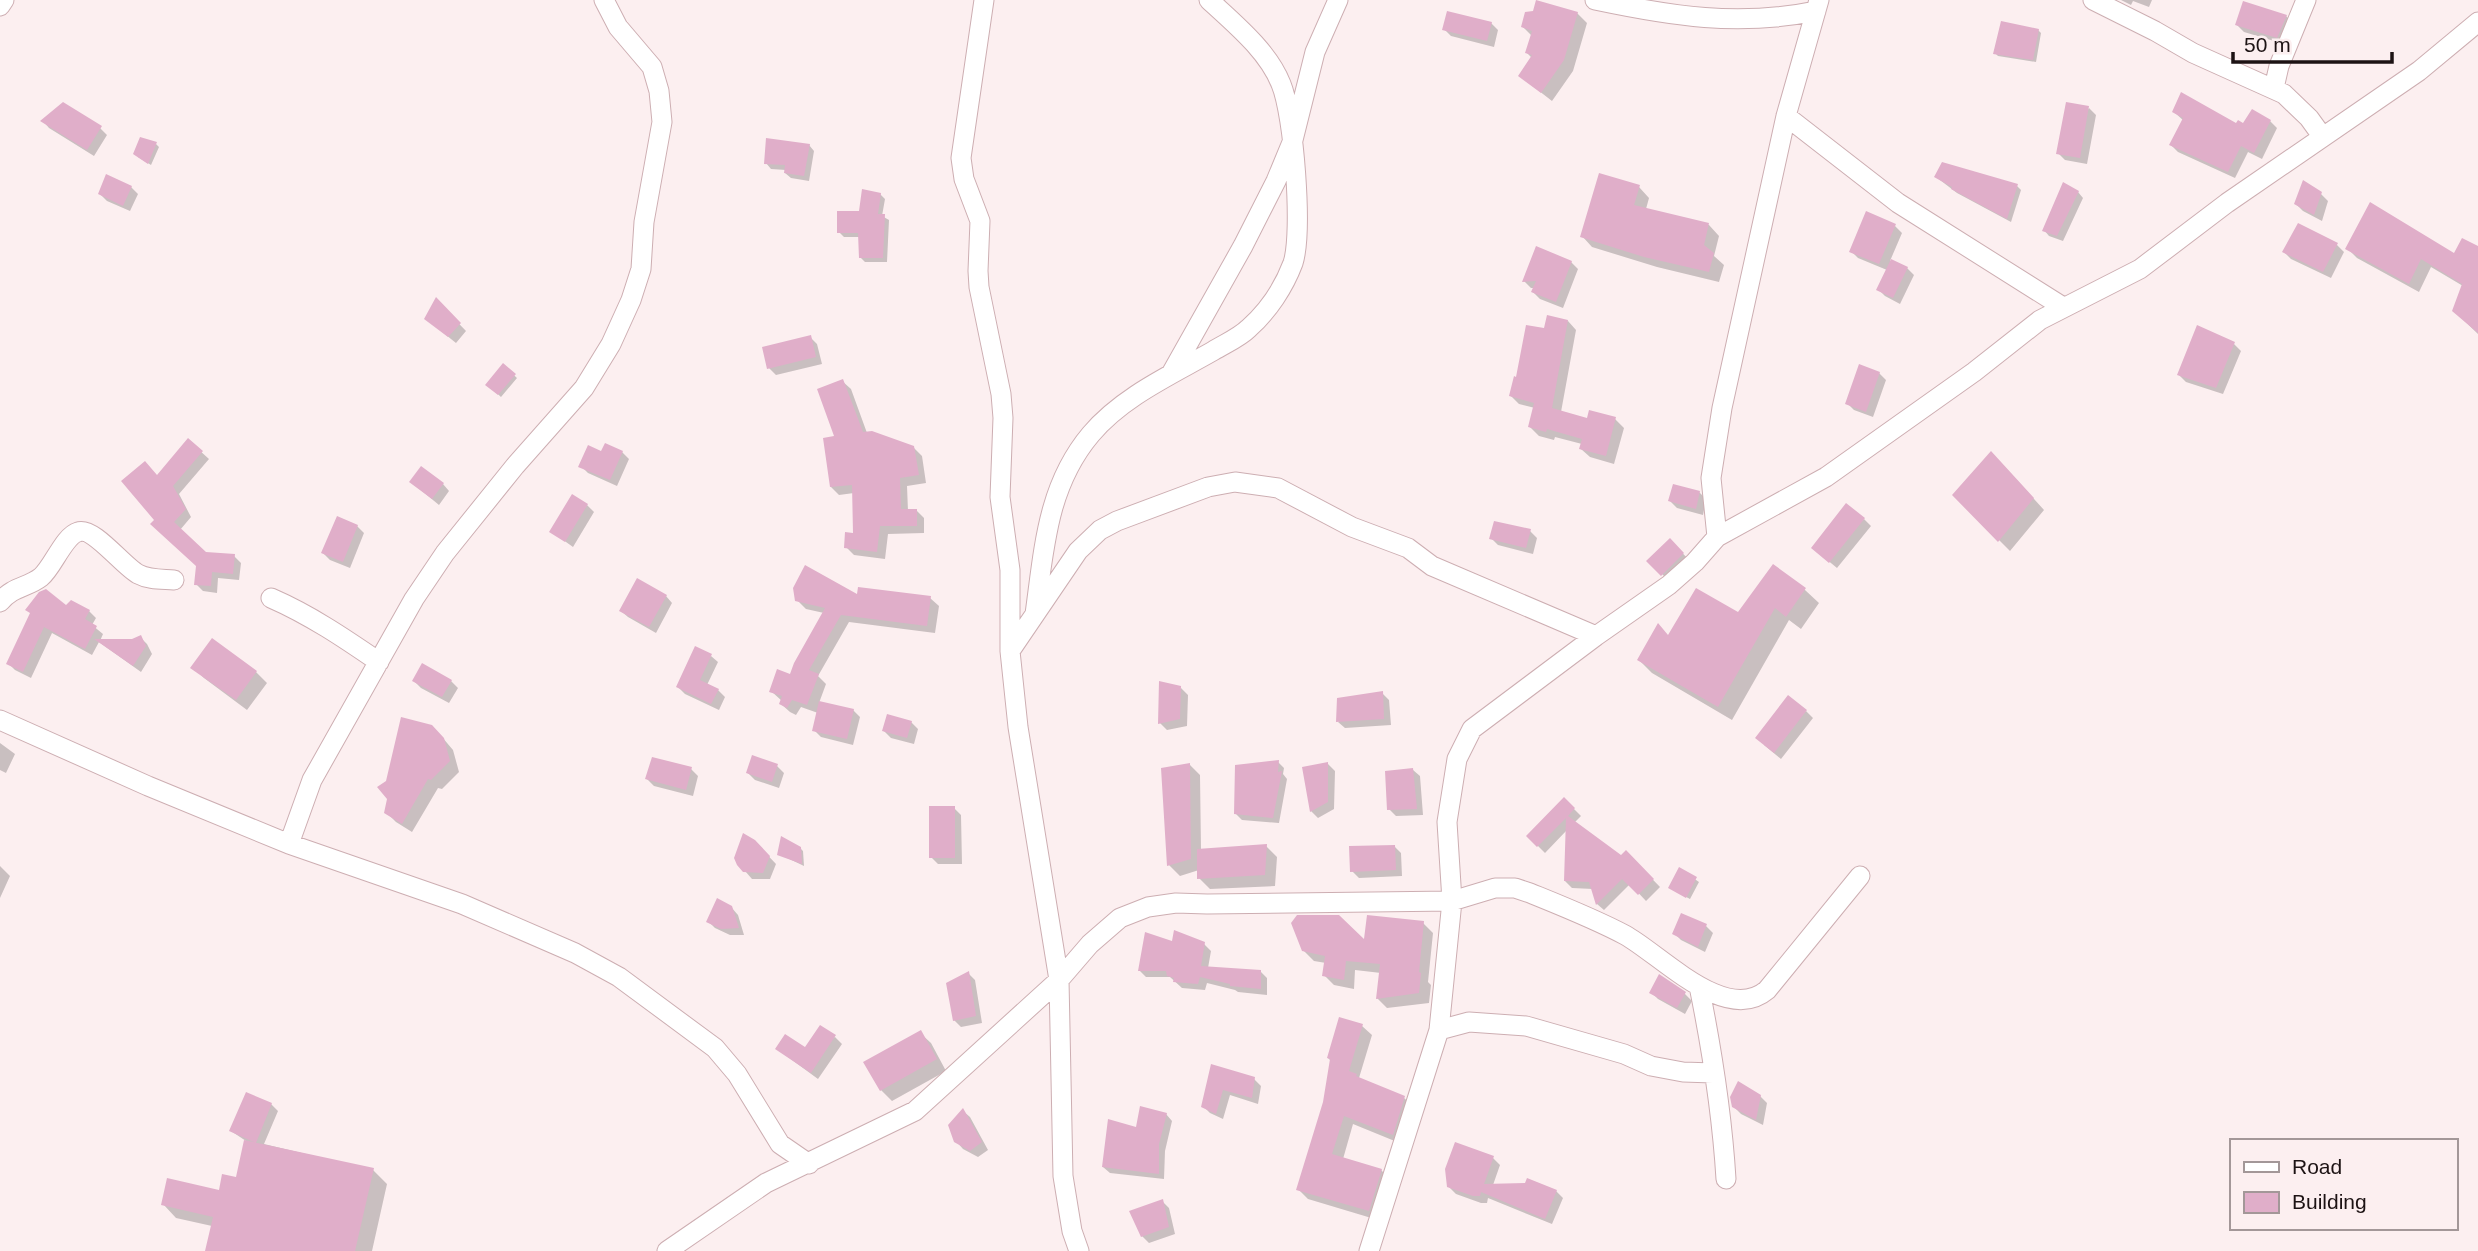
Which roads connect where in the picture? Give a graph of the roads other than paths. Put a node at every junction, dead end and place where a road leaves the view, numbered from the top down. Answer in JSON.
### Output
{"nodes":[{"id":1,"x":4,"y":0,"type":"edge"},
{"id":2,"x":604,"y":0,"type":"edge"},
{"id":3,"x":984,"y":0,"type":"edge"},
{"id":4,"x":1209,"y":0,"type":"edge"},
{"id":5,"x":1338,"y":0,"type":"edge"},
{"id":6,"x":1595,"y":0,"type":"edge"},
{"id":7,"x":2092,"y":0,"type":"edge"},
{"id":8,"x":2306,"y":0,"type":"edge"},
{"id":9,"x":0,"y":6,"type":"edge"},
{"id":10,"x":1817,"y":6,"type":"edge"},
{"id":11,"x":2478,"y":22,"type":"edge"},
{"id":12,"x":2274,"y":88,"type":"junction"},
{"id":13,"x":1786,"y":116,"type":"junction"},
{"id":14,"x":2322,"y":136,"type":"junction"},
{"id":15,"x":1293,"y":140,"type":"junction"},
{"id":16,"x":2063,"y":307,"type":"junction"},
{"id":17,"x":1170,"y":376,"type":"junction"},
{"id":18,"x":1717,"y":537,"type":"junction"},
{"id":19,"x":174,"y":580,"type":"dead end"},
{"id":20,"x":271,"y":598,"type":"dead end"},
{"id":21,"x":0,"y":602,"type":"edge"},
{"id":22,"x":1035,"y":614,"type":"junction"},
{"id":23,"x":1596,"y":636,"type":"junction"},
{"id":24,"x":1010,"y":651,"type":"junction"},
{"id":25,"x":379,"y":662,"type":"junction"},
{"id":26,"x":0,"y":720,"type":"edge"},
{"id":27,"x":289,"y":844,"type":"junction"},
{"id":28,"x":1860,"y":876,"type":"dead end"},
{"id":29,"x":1452,"y":901,"type":"junction"},
{"id":30,"x":1059,"y":980,"type":"junction"},
{"id":31,"x":1699,"y":986,"type":"junction"},
{"id":32,"x":1439,"y":1030,"type":"junction"},
{"id":33,"x":1713,"y":1073,"type":"junction"},
{"id":34,"x":809,"y":1164,"type":"junction"},
{"id":35,"x":1726,"y":1179,"type":"dead end"},
{"id":36,"x":667,"y":1251,"type":"edge"},
{"id":37,"x":1079,"y":1251,"type":"edge"},
{"id":38,"x":1369,"y":1251,"type":"edge"}],
"edges":[{"from":1,"to":9,"type":"street"},
{"from":2,"to":25,"type":"street"},
{"from":3,"to":24,"type":"street"},
{"from":4,"to":15,"type":"street"},
{"from":5,"to":15,"type":"street"},
{"from":6,"to":10,"type":"street"},
{"from":7,"to":12,"type":"street"},
{"from":8,"to":12,"type":"street"},
{"from":10,"to":13,"type":"street"},
{"from":11,"to":14,"type":"street"},
{"from":12,"to":14,"type":"street"},
{"from":13,"to":16,"type":"street"},
{"from":13,"to":18,"type":"street"},
{"from":14,"to":16,"type":"street"},
{"from":15,"to":17,"type":"street"},
{"from":15,"to":17,"type":"street"},
{"from":16,"to":18,"type":"street"},
{"from":17,"to":22,"type":"street"},
{"from":18,"to":23,"type":"street"},
{"from":19,"to":21,"type":"street"},
{"from":20,"to":25,"type":"street"},
{"from":22,"to":23,"type":"street"},
{"from":22,"to":24,"type":"street"},
{"from":23,"to":29,"type":"street"},
{"from":24,"to":30,"type":"street"},
{"from":25,"to":27,"type":"street"},
{"from":26,"to":27,"type":"street"},
{"from":27,"to":34,"type":"street"},
{"from":28,"to":31,"type":"street"},
{"from":29,"to":30,"type":"street"},
{"from":29,"to":31,"type":"street"},
{"from":29,"to":32,"type":"street"},
{"from":30,"to":34,"type":"street"},
{"from":30,"to":37,"type":"street"},
{"from":31,"to":33,"type":"street"},
{"from":32,"to":33,"type":"street"},
{"from":32,"to":38,"type":"street"},
{"from":33,"to":35,"type":"street"},
{"from":34,"to":36,"type":"street"}]}
